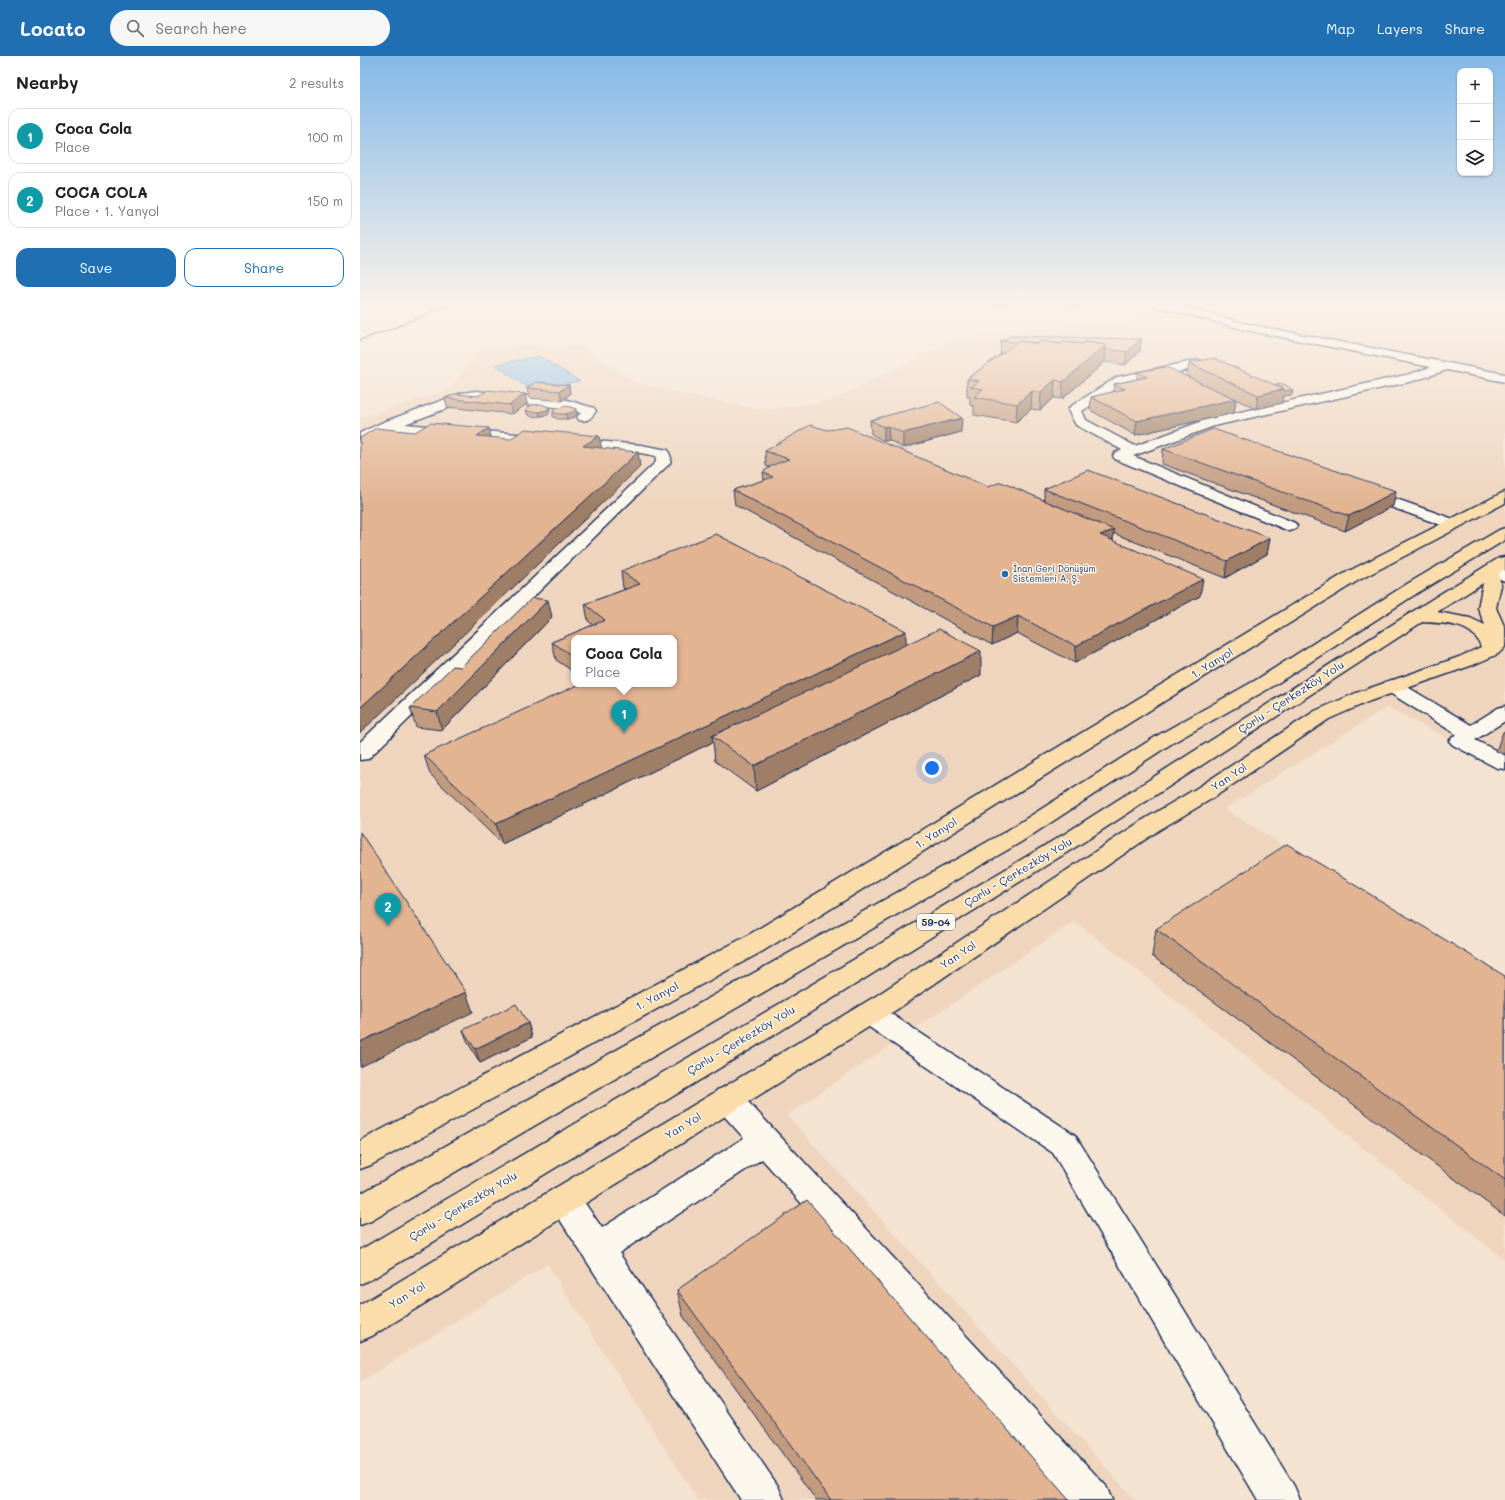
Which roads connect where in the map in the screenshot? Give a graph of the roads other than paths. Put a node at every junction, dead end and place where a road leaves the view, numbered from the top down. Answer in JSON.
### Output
{"nodes":[{"id":1,"x":1167,"y":370,"type":"edge"},
{"id":2,"x":1433,"y":370,"type":"edge"},
{"id":3,"x":1468,"y":370,"type":"edge"},
{"id":4,"x":1164,"y":371,"type":"junction"},
{"id":5,"x":1505,"y":378,"type":"edge"},
{"id":6,"x":1185,"y":382,"type":"edge"},
{"id":7,"x":1228,"y":404,"type":"edge"},
{"id":8,"x":1249,"y":415,"type":"junction"},
{"id":9,"x":584,"y":417,"type":"dead end"},
{"id":10,"x":386,"y":426,"type":"junction"},
{"id":11,"x":1190,"y":431,"type":"junction"},
{"id":12,"x":360,"y":438,"type":"edge"},
{"id":13,"x":1212,"y":439,"type":"edge"},
{"id":14,"x":1134,"y":451,"type":"junction"},
{"id":15,"x":1354,"y":489,"type":"edge"},
{"id":16,"x":1505,"y":497,"type":"edge"},
{"id":17,"x":1453,"y":524,"type":"junction"},
{"id":18,"x":1289,"y":526,"type":"dead end"},
{"id":19,"x":1505,"y":533,"type":"edge"},
{"id":20,"x":1498,"y":570,"type":"edge"},
{"id":21,"x":1419,"y":616,"type":"junction"},
{"id":22,"x":1491,"y":650,"type":"junction"},
{"id":23,"x":1392,"y":686,"type":"junction"},
{"id":24,"x":1505,"y":712,"type":"edge"},
{"id":25,"x":1471,"y":734,"type":"junction"},
{"id":26,"x":360,"y":754,"type":"edge"},
{"id":27,"x":1505,"y":764,"type":"edge"},
{"id":28,"x":869,"y":1013,"type":"junction"},
{"id":29,"x":727,"y":1100,"type":"junction"},
{"id":30,"x":765,"y":1141,"type":"junction"},
{"id":31,"x":360,"y":1156,"type":"edge"},
{"id":32,"x":564,"y":1199,"type":"junction"},
{"id":33,"x":360,"y":1211,"type":"edge"},
{"id":34,"x":598,"y":1249,"type":"junction"},
{"id":35,"x":360,"y":1268,"type":"edge"},
{"id":36,"x":360,"y":1324,"type":"edge"},
{"id":37,"x":764,"y":1500,"type":"edge"},
{"id":38,"x":1092,"y":1500,"type":"edge"},
{"id":39,"x":1280,"y":1500,"type":"edge"}],
"edges":[{"from":1,"to":4,"type":"street"},
{"from":2,"to":8,"type":"street"},
{"from":3,"to":5,"type":"street"},
{"from":4,"to":6,"type":"street"},
{"from":4,"to":14,"type":"street"},
{"from":7,"to":8,"type":"street"},
{"from":8,"to":11,"type":"street"},
{"from":9,"to":10,"type":"street"},
{"from":10,"to":12,"type":"street"},
{"from":10,"to":26,"type":"street"},
{"from":11,"to":13,"type":"street"},
{"from":11,"to":14,"type":"street"},
{"from":14,"to":18,"type":"street"},
{"from":15,"to":17,"type":"street"},
{"from":16,"to":17,"type":"main road","name":"1. Yanyol"},
{"from":17,"to":31,"type":"main road","name":"1. Yanyol"},
{"from":19,"to":33,"type":"main road"},
{"from":20,"to":21,"type":"main road","name":"Çorlu - Çerkezköy Yolu","number":"59-04"},
{"from":20,"to":22,"type":"main road"},
{"from":21,"to":22,"type":"main road"},
{"from":21,"to":35,"type":"main road","name":"Çorlu - Çerkezköy Yolu","number":"59-04"},
{"from":22,"to":23,"type":"main road","name":"Yan Yol"},
{"from":23,"to":25,"type":"street"},
{"from":23,"to":28,"type":"main road","name":"Yan Yol"},
{"from":24,"to":25,"type":"street"},
{"from":25,"to":27,"type":"street"},
{"from":28,"to":29,"type":"main road","name":"Yan Yol"},
{"from":28,"to":39,"type":"street"},
{"from":29,"to":30,"type":"street"},
{"from":29,"to":32,"type":"main road","name":"Yan Yol"},
{"from":30,"to":34,"type":"street"},
{"from":30,"to":38,"type":"street"},
{"from":32,"to":34,"type":"street"},
{"from":32,"to":36,"type":"main road","name":"Yan Yol"},
{"from":34,"to":37,"type":"street"}]}
